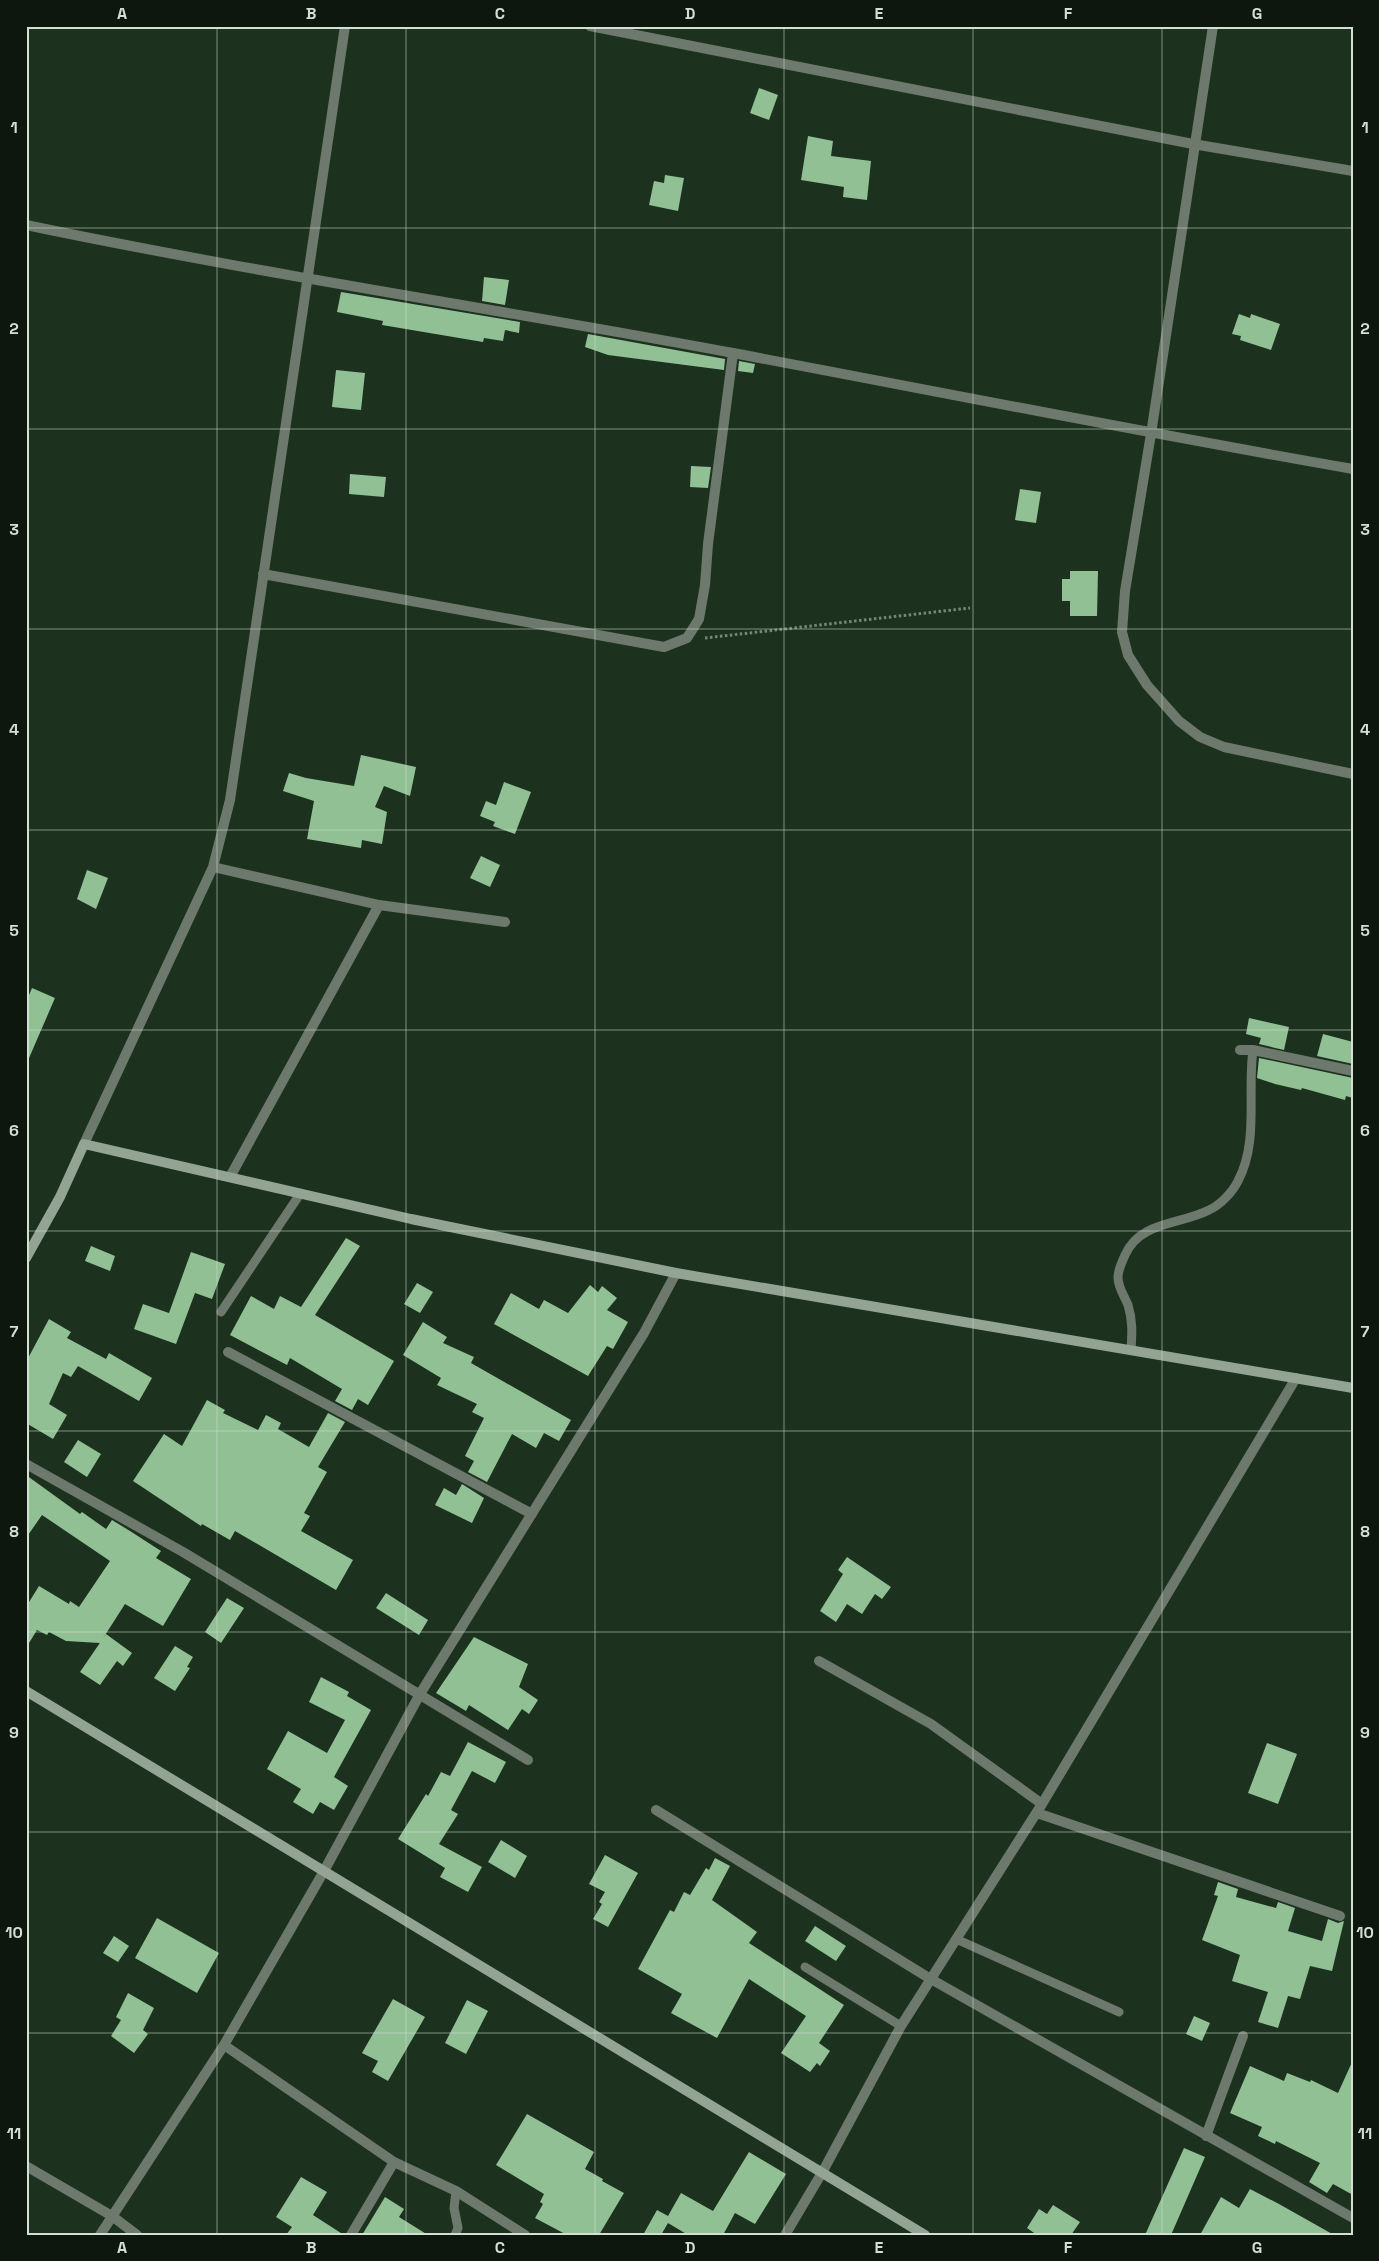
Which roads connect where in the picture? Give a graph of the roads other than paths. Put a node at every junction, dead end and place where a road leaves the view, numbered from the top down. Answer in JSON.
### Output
{"nodes":[{"id":1,"x":345,"y":26,"type":"edge"},
{"id":2,"x":590,"y":26,"type":"edge"},
{"id":3,"x":1213,"y":26,"type":"edge"},
{"id":4,"x":1194,"y":144,"type":"junction"},
{"id":5,"x":1353,"y":171,"type":"edge"},
{"id":6,"x":26,"y":225,"type":"edge"},
{"id":7,"x":310,"y":278,"type":"junction"},
{"id":8,"x":733,"y":353,"type":"junction"},
{"id":9,"x":1151,"y":434,"type":"junction"},
{"id":10,"x":1353,"y":469,"type":"edge"},
{"id":11,"x":263,"y":574,"type":"junction"},
{"id":12,"x":1353,"y":774,"type":"edge"},
{"id":13,"x":213,"y":867,"type":"junction"},
{"id":14,"x":379,"y":905,"type":"junction"},
{"id":15,"x":505,"y":922,"type":"dead end"},
{"id":16,"x":1240,"y":1050,"type":"dead end"},
{"id":17,"x":1253,"y":1050,"type":"junction"},
{"id":18,"x":1353,"y":1071,"type":"edge"},
{"id":19,"x":84,"y":1144,"type":"junction"},
{"id":20,"x":230,"y":1177,"type":"junction"},
{"id":21,"x":300,"y":1194,"type":"junction"},
{"id":22,"x":26,"y":1258,"type":"edge"},
{"id":23,"x":676,"y":1274,"type":"junction"},
{"id":24,"x":221,"y":1312,"type":"dead end"},
{"id":25,"x":1131,"y":1350,"type":"junction"},
{"id":26,"x":228,"y":1352,"type":"dead end"},
{"id":27,"x":1296,"y":1378,"type":"junction"},
{"id":28,"x":1353,"y":1388,"type":"edge"},
{"id":29,"x":26,"y":1464,"type":"edge"},
{"id":30,"x":532,"y":1514,"type":"junction"},
{"id":31,"x":818,"y":1661,"type":"dead end"},
{"id":32,"x":26,"y":1691,"type":"edge"},
{"id":33,"x":420,"y":1694,"type":"junction"},
{"id":34,"x":528,"y":1760,"type":"dead end"},
{"id":35,"x":1040,"y":1808,"type":"junction"},
{"id":36,"x":656,"y":1810,"type":"dead end"},
{"id":37,"x":324,"y":1871,"type":"junction"},
{"id":38,"x":1340,"y":1916,"type":"dead end"},
{"id":39,"x":956,"y":1939,"type":"junction"},
{"id":40,"x":805,"y":1967,"type":"dead end"},
{"id":41,"x":929,"y":1978,"type":"junction"},
{"id":42,"x":1119,"y":2012,"type":"dead end"},
{"id":43,"x":901,"y":2026,"type":"junction"},
{"id":44,"x":1243,"y":2036,"type":"dead end"},
{"id":45,"x":224,"y":2045,"type":"junction"},
{"id":46,"x":1206,"y":2136,"type":"junction"},
{"id":47,"x":394,"y":2162,"type":"junction"},
{"id":48,"x":26,"y":2166,"type":"edge"},
{"id":49,"x":823,"y":2171,"type":"junction"},
{"id":50,"x":456,"y":2191,"type":"junction"},
{"id":51,"x":112,"y":2216,"type":"junction"},
{"id":52,"x":1353,"y":2218,"type":"edge"},
{"id":53,"x":100,"y":2235,"type":"edge"},
{"id":54,"x":137,"y":2235,"type":"edge"},
{"id":55,"x":351,"y":2235,"type":"edge"},
{"id":56,"x":455,"y":2235,"type":"edge"},
{"id":57,"x":525,"y":2235,"type":"edge"},
{"id":58,"x":785,"y":2235,"type":"edge"},
{"id":59,"x":925,"y":2235,"type":"edge"}],
"edges":[{"from":1,"to":7,"type":"street"},
{"from":2,"to":4,"type":"street"},
{"from":3,"to":4,"type":"street"},
{"from":4,"to":5,"type":"street"},
{"from":4,"to":9,"type":"street"},
{"from":6,"to":7,"type":"street"},
{"from":7,"to":8,"type":"street"},
{"from":7,"to":11,"type":"street"},
{"from":8,"to":9,"type":"street"},
{"from":8,"to":11,"type":"street"},
{"from":9,"to":10,"type":"street"},
{"from":9,"to":12,"type":"street"},
{"from":11,"to":13,"type":"street"},
{"from":13,"to":14,"type":"street"},
{"from":13,"to":19,"type":"street"},
{"from":14,"to":15,"type":"street"},
{"from":14,"to":20,"type":"street"},
{"from":16,"to":17,"type":"street"},
{"from":17,"to":18,"type":"street"},
{"from":17,"to":25,"type":"lane"},
{"from":19,"to":20,"type":"street"},
{"from":19,"to":22,"type":"street"},
{"from":20,"to":21,"type":"street"},
{"from":21,"to":23,"type":"street"},
{"from":21,"to":24,"type":"lane"},
{"from":23,"to":25,"type":"street"},
{"from":23,"to":30,"type":"street"},
{"from":25,"to":27,"type":"street"},
{"from":26,"to":30,"type":"street"},
{"from":27,"to":28,"type":"street"},
{"from":27,"to":35,"type":"street"},
{"from":29,"to":33,"type":"street"},
{"from":30,"to":33,"type":"street"},
{"from":31,"to":35,"type":"street"},
{"from":32,"to":37,"type":"street"},
{"from":33,"to":34,"type":"street"},
{"from":33,"to":37,"type":"street"},
{"from":35,"to":38,"type":"street"},
{"from":35,"to":39,"type":"street"},
{"from":36,"to":41,"type":"street"},
{"from":37,"to":45,"type":"street"},
{"from":37,"to":49,"type":"street"},
{"from":39,"to":41,"type":"street"},
{"from":39,"to":42,"type":"lane"},
{"from":40,"to":43,"type":"lane"},
{"from":41,"to":43,"type":"street"},
{"from":41,"to":46,"type":"street"},
{"from":43,"to":49,"type":"street"},
{"from":44,"to":46,"type":"street"},
{"from":45,"to":47,"type":"street"},
{"from":45,"to":51,"type":"street"},
{"from":46,"to":52,"type":"street"},
{"from":47,"to":50,"type":"street"},
{"from":47,"to":55,"type":"street"},
{"from":48,"to":51,"type":"street"},
{"from":49,"to":58,"type":"street"},
{"from":49,"to":59,"type":"street"},
{"from":50,"to":56,"type":"lane"},
{"from":50,"to":57,"type":"street"},
{"from":51,"to":53,"type":"street"},
{"from":51,"to":54,"type":"street"}]}
